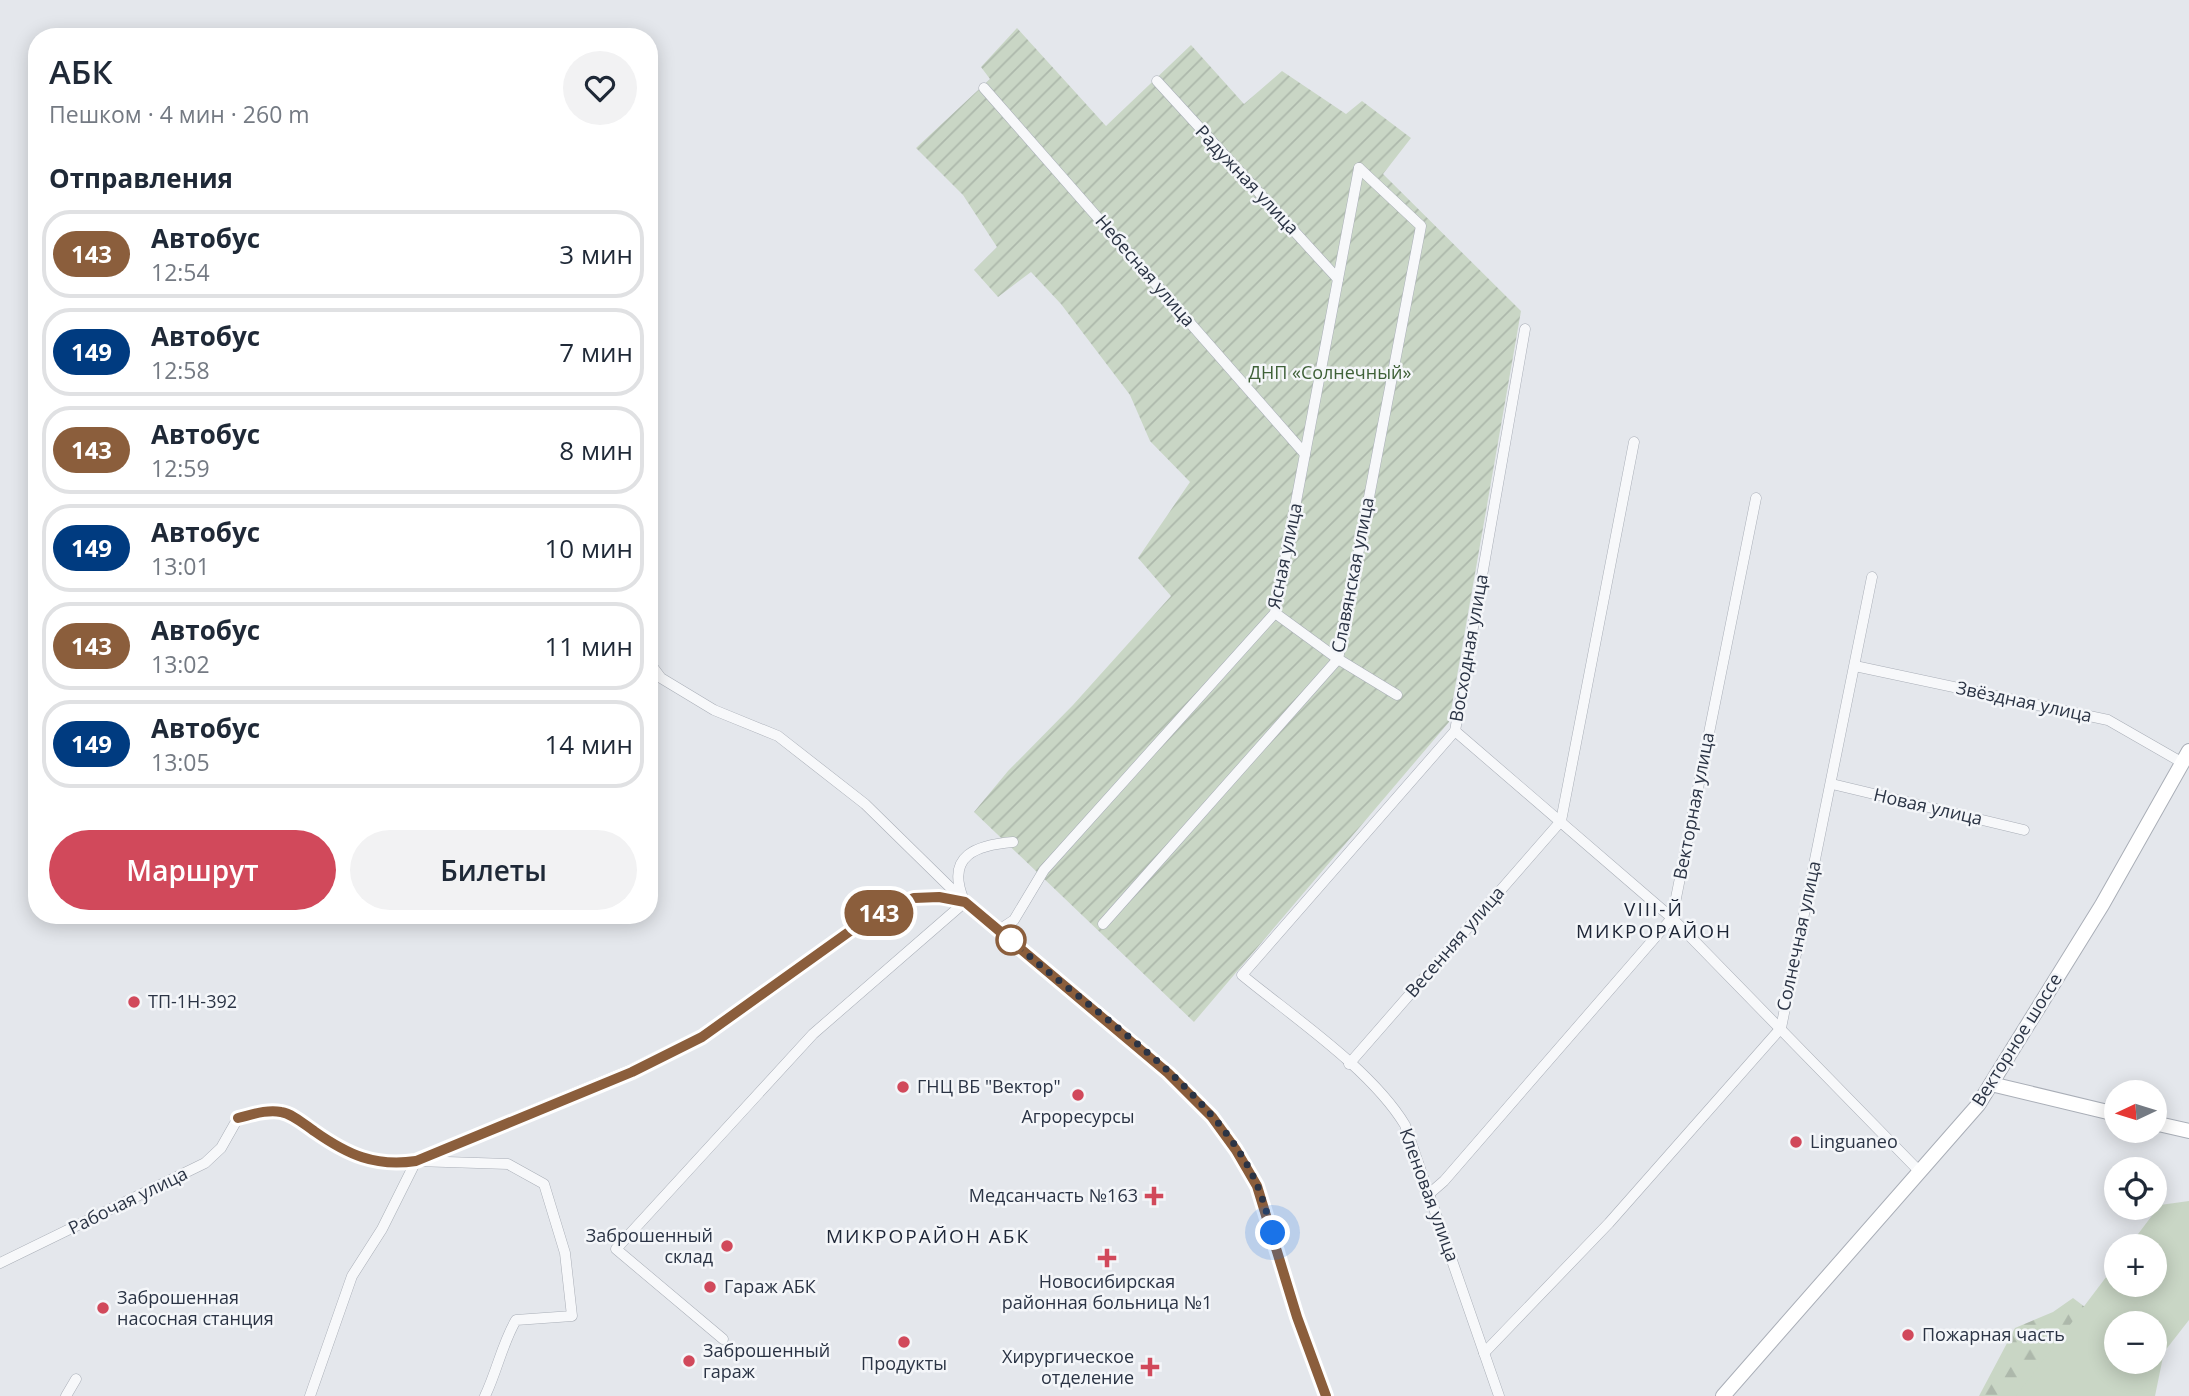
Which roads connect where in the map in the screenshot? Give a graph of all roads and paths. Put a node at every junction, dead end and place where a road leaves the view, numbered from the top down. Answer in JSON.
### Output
{"nodes":[{"id":1,"x":1157,"y":81,"type":"dead end"},
{"id":2,"x":984,"y":88,"type":"dead end"},
{"id":3,"x":1359,"y":168,"type":"joint"},
{"id":4,"x":1338,"y":279,"type":"junction"},
{"id":5,"x":1525,"y":329,"type":"dead end"},
{"id":6,"x":1634,"y":442,"type":"dead end"},
{"id":7,"x":1305,"y":454,"type":"junction"},
{"id":8,"x":1756,"y":498,"type":"dead end"},
{"id":9,"x":1872,"y":577,"type":"dead end"},
{"id":10,"x":1275,"y":613,"type":"junction"},
{"id":11,"x":1338,"y":659,"type":"junction"},
{"id":12,"x":1855,"y":666,"type":"junction"},
{"id":13,"x":658,"y":674,"type":"edge"},
{"id":14,"x":1396,"y":695,"type":"dead end"},
{"id":15,"x":1455,"y":731,"type":"junction"},
{"id":16,"x":2186,"y":757,"type":"edge"},
{"id":17,"x":1832,"y":784,"type":"junction"},
{"id":18,"x":1561,"y":821,"type":"junction"},
{"id":19,"x":2024,"y":830,"type":"dead end"},
{"id":20,"x":1013,"y":842,"type":"dead end"},
{"id":21,"x":965,"y":902,"type":"junction"},
{"id":22,"x":1672,"y":918,"type":"junction"},
{"id":23,"x":1103,"y":924,"type":"dead end"},
{"id":24,"x":999,"y":930,"type":"junction"},
{"id":25,"x":1242,"y":975,"type":"joint"},
{"id":26,"x":1781,"y":1028,"type":"junction"},
{"id":27,"x":1349,"y":1063,"type":"junction"},
{"id":28,"x":1991,"y":1084,"type":"junction"},
{"id":29,"x":2104,"y":1111,"type":"edge"},
{"id":30,"x":238,"y":1118,"type":"joint"},
{"id":31,"x":2167,"y":1126,"type":"edge"},
{"id":32,"x":2189,"y":1131,"type":"edge"},
{"id":33,"x":416,"y":1161,"type":"junction"},
{"id":34,"x":1920,"y":1172,"type":"junction"},
{"id":35,"x":1429,"y":1194,"type":"junction"},
{"id":36,"x":0,"y":1263,"type":"edge"},
{"id":37,"x":723,"y":1339,"type":"dead end"},
{"id":38,"x":1484,"y":1353,"type":"junction"},
{"id":39,"x":76,"y":1379,"type":"dead end"},
{"id":40,"x":66,"y":1396,"type":"edge"},
{"id":41,"x":310,"y":1396,"type":"edge"},
{"id":42,"x":485,"y":1396,"type":"edge"},
{"id":43,"x":1326,"y":1396,"type":"edge"},
{"id":44,"x":1499,"y":1396,"type":"edge"},
{"id":45,"x":1723,"y":1396,"type":"edge"}],
"edges":[{"from":1,"to":4,"type":"street","name":"Радужная улица"},
{"from":2,"to":7,"type":"street","name":"Небесная улица"},
{"from":3,"to":4,"type":"street","name":"Ясная улица"},
{"from":3,"to":11,"type":"street","name":"Славянская улица"},
{"from":4,"to":7,"type":"street","name":"Ясная улица"},
{"from":5,"to":15,"type":"street","name":"Восходная улица"},
{"from":6,"to":18,"type":"street"},
{"from":7,"to":10,"type":"street","name":"Ясная улица"},
{"from":8,"to":22,"type":"street","name":"Векторная улица"},
{"from":9,"to":12,"type":"street","name":"Солнечная улица"},
{"from":10,"to":11,"type":"street"},
{"from":10,"to":24,"type":"street","name":"Ясная улица"},
{"from":11,"to":14,"type":"street"},
{"from":11,"to":23,"type":"street","name":"Славянская улица"},
{"from":12,"to":16,"type":"street","name":"Звёздная улица"},
{"from":12,"to":17,"type":"street","name":"Солнечная улица"},
{"from":13,"to":21,"type":"street"},
{"from":15,"to":18,"type":"street"},
{"from":15,"to":25,"type":"street","name":"Восходная улица"},
{"from":16,"to":28,"type":"main road","name":"Векторное шоссе"},
{"from":17,"to":19,"type":"street","name":"Новая улица"},
{"from":17,"to":26,"type":"street","name":"Солнечная улица"},
{"from":18,"to":22,"type":"street"},
{"from":18,"to":27,"type":"street","name":"Весенняя улица"},
{"from":20,"to":21,"type":"street"},
{"from":21,"to":24,"type":"street"},
{"from":21,"to":33,"type":"street"},
{"from":21,"to":37,"type":"street"},
{"from":22,"to":26,"type":"street"},
{"from":22,"to":35,"type":"street","name":"Векторная улица"},
{"from":24,"to":43,"type":"street"},
{"from":25,"to":27,"type":"street","name":"Кленовая улица"},
{"from":26,"to":34,"type":"street"},
{"from":26,"to":38,"type":"street","name":"Солнечная улица"},
{"from":27,"to":35,"type":"street","name":"Кленовая улица"},
{"from":28,"to":29,"type":"main road"},
{"from":28,"to":34,"type":"main road","name":"Векторное шоссе"},
{"from":30,"to":33,"type":"street"},
{"from":30,"to":36,"type":"street","name":"Рабочая улица"},
{"from":31,"to":32,"type":"main road"},
{"from":33,"to":41,"type":"street"},
{"from":33,"to":42,"type":"street"},
{"from":34,"to":45,"type":"main road","name":"Векторное шоссе"},
{"from":35,"to":38,"type":"street","name":"Кленовая улица"},
{"from":38,"to":44,"type":"street","name":"Кленовая улица"},
{"from":39,"to":40,"type":"street"}]}
